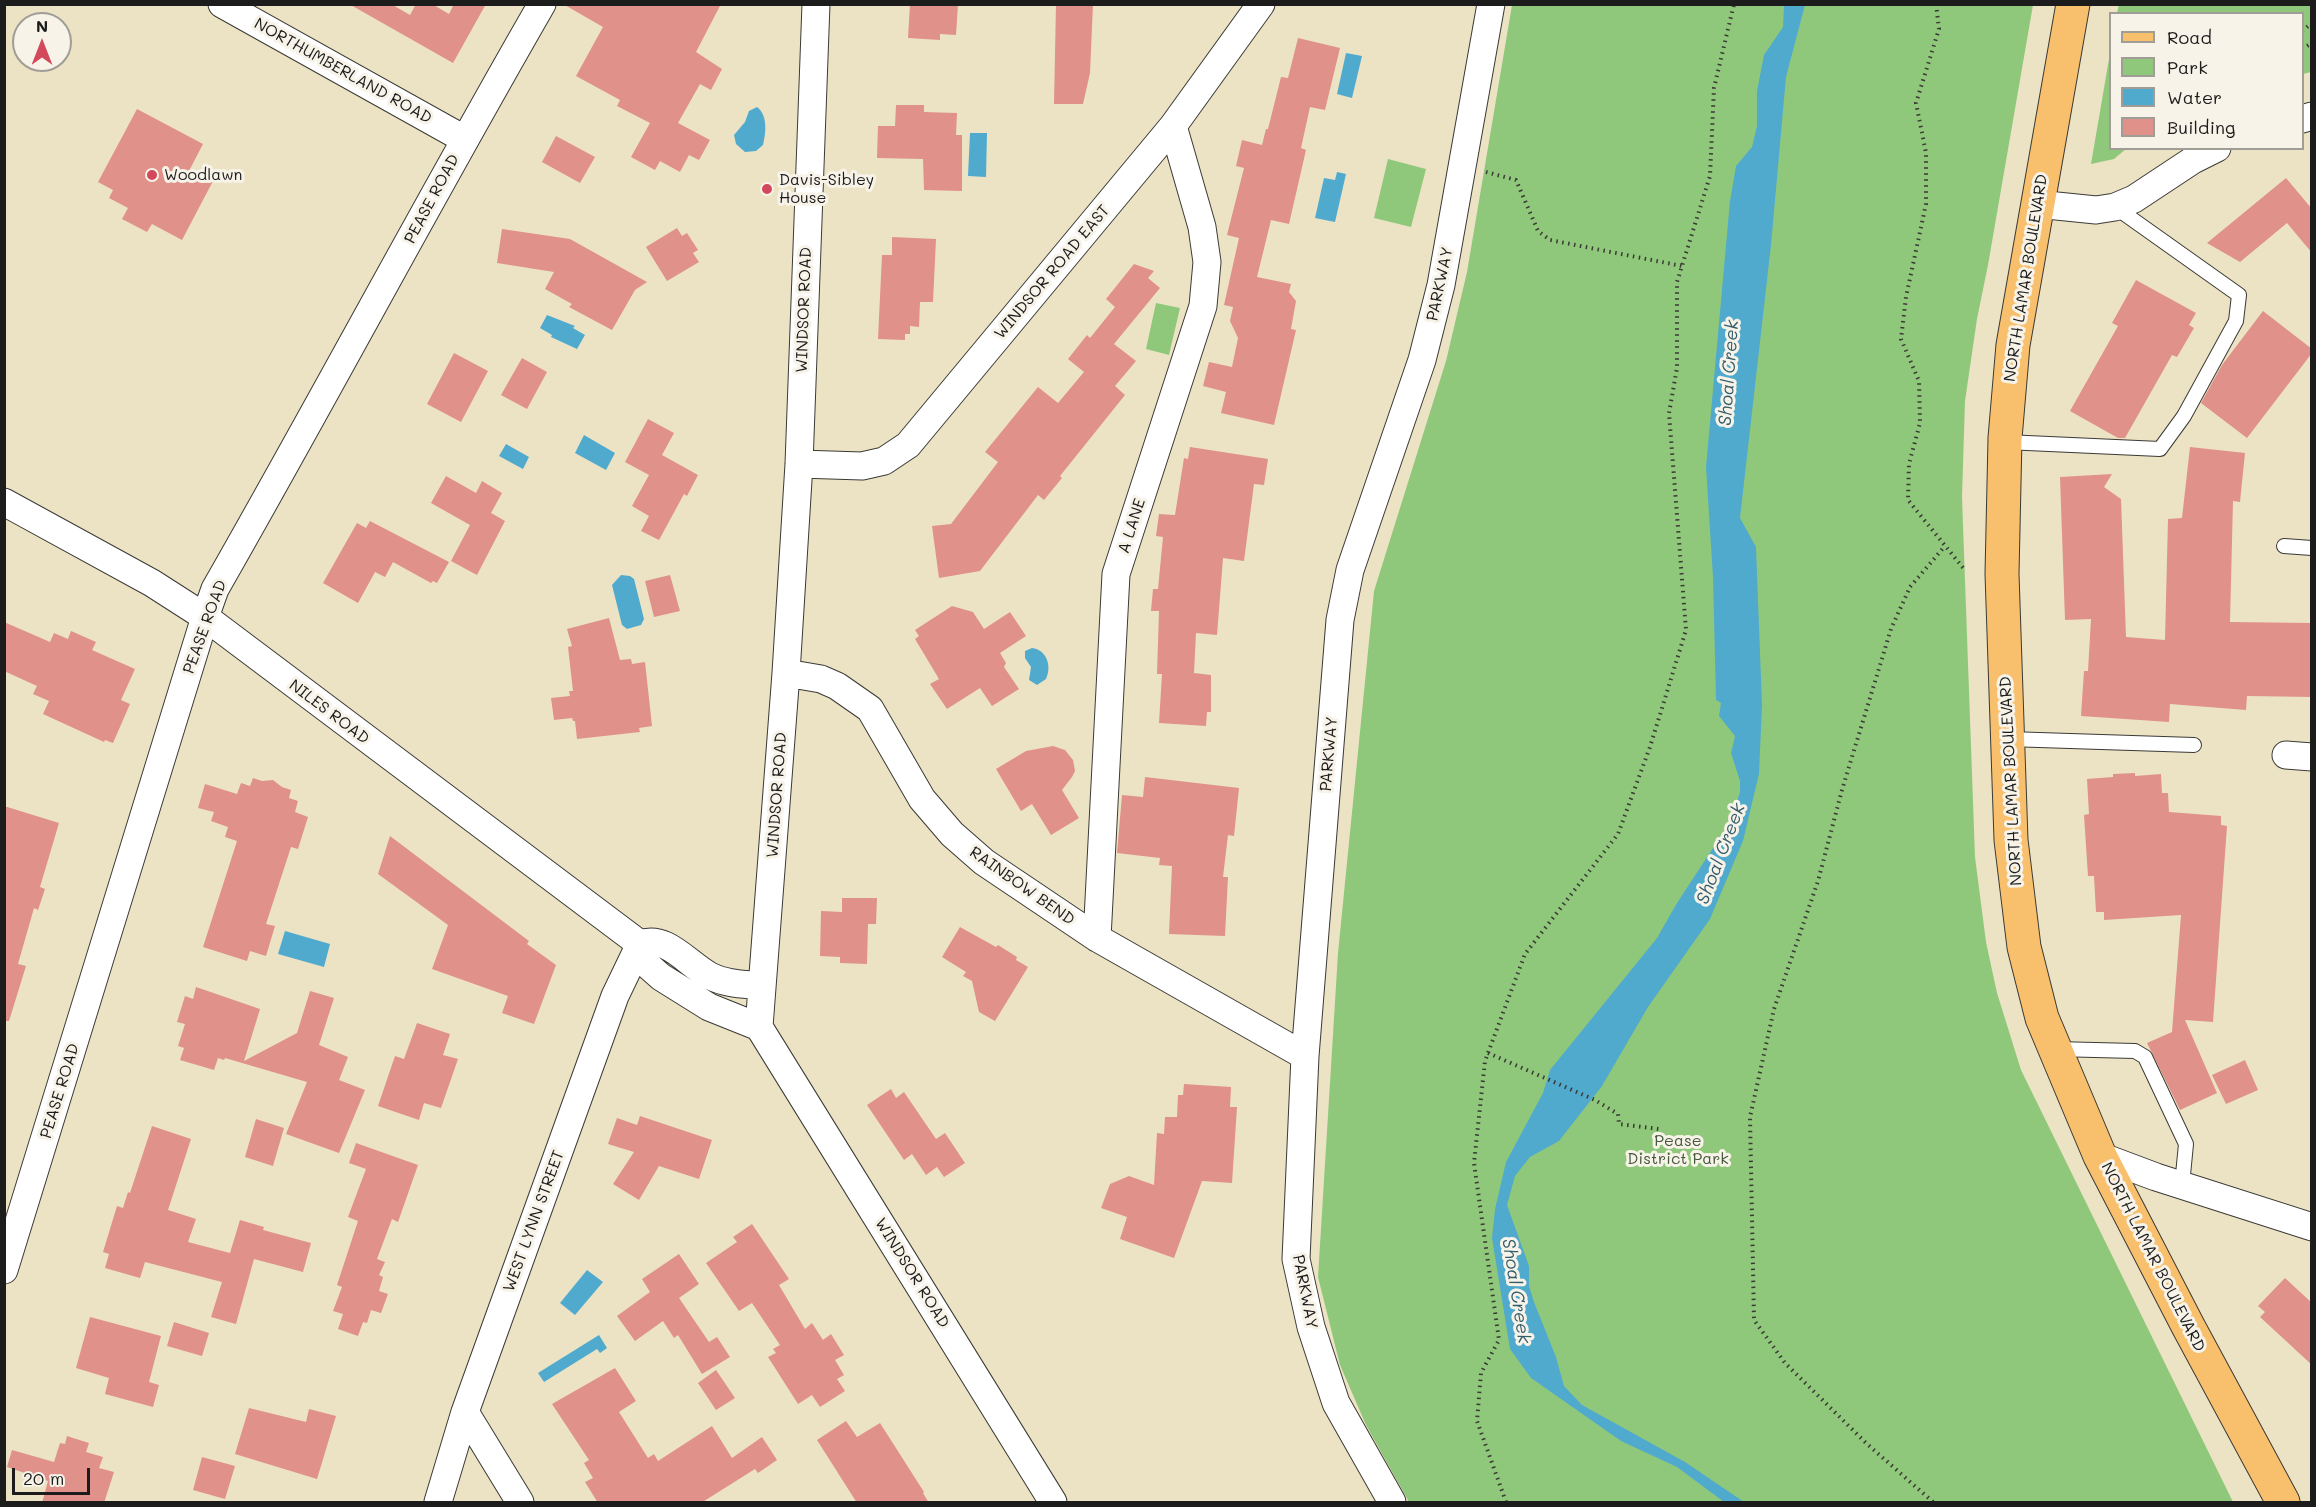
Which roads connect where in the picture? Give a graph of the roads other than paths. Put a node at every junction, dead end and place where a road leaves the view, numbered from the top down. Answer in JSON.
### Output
{"nodes":[{"id":1,"x":222,"y":4,"type":"edge"},
{"id":2,"x":542,"y":4,"type":"edge"},
{"id":3,"x":816,"y":4,"type":"edge"},
{"id":4,"x":1261,"y":4,"type":"edge"},
{"id":5,"x":1491,"y":4,"type":"edge"},
{"id":6,"x":2073,"y":4,"type":"edge"},
{"id":7,"x":1173,"y":126,"type":"junction"},
{"id":8,"x":464,"y":139,"type":"junction"},
{"id":9,"x":2213,"y":150,"type":"edge"},
{"id":10,"x":2037,"y":204,"type":"junction"},
{"id":11,"x":2115,"y":207,"type":"junction"},
{"id":12,"x":2005,"y":442,"type":"junction"},
{"id":13,"x":799,"y":464,"type":"junction"},
{"id":14,"x":4,"y":502,"type":"edge"},
{"id":15,"x":2284,"y":546,"type":"dead end"},
{"id":16,"x":2312,"y":548,"type":"edge"},
{"id":17,"x":205,"y":617,"type":"junction"},
{"id":18,"x":786,"y":673,"type":"junction"},
{"id":19,"x":2008,"y":739,"type":"junction"},
{"id":20,"x":2194,"y":745,"type":"dead end"},
{"id":21,"x":1097,"y":938,"type":"junction"},
{"id":22,"x":640,"y":944,"type":"junction"},
{"id":23,"x":762,"y":986,"type":"junction"},
{"id":24,"x":759,"y":1027,"type":"junction"},
{"id":25,"x":2054,"y":1049,"type":"junction"},
{"id":26,"x":1305,"y":1056,"type":"junction"},
{"id":27,"x":2100,"y":1156,"type":"junction"},
{"id":28,"x":2182,"y":1185,"type":"junction"},
{"id":29,"x":2312,"y":1227,"type":"edge"},
{"id":30,"x":4,"y":1270,"type":"edge"},
{"id":31,"x":465,"y":1412,"type":"junction"},
{"id":32,"x":438,"y":1503,"type":"edge"},
{"id":33,"x":520,"y":1503,"type":"edge"},
{"id":34,"x":1053,"y":1503,"type":"edge"},
{"id":35,"x":1392,"y":1503,"type":"edge"},
{"id":36,"x":2283,"y":1503,"type":"edge"}],
"edges":[{"from":1,"to":8,"type":"street","name":"NORTHUMBERLAND ROAD"},
{"from":2,"to":8,"type":"street","name":"PEASE ROAD"},
{"from":3,"to":13,"type":"street","name":"WINDSOR ROAD"},
{"from":4,"to":7,"type":"street","name":"WINDSOR ROAD EAST"},
{"from":5,"to":26,"type":"street","name":"PARKWAY"},
{"from":6,"to":10,"type":"main road","name":"NORTH LAMAR BOULEVARD"},
{"from":7,"to":13,"type":"street","name":"WINDSOR ROAD EAST"},
{"from":7,"to":21,"type":"street","name":"A LANE"},
{"from":8,"to":17,"type":"street","name":"PEASE ROAD"},
{"from":9,"to":11,"type":"street"},
{"from":10,"to":11,"type":"street"},
{"from":10,"to":12,"type":"main road","name":"NORTH LAMAR BOULEVARD"},
{"from":11,"to":12,"type":"lane"},
{"from":12,"to":19,"type":"main road","name":"NORTH LAMAR BOULEVARD"},
{"from":13,"to":18,"type":"street","name":"WINDSOR ROAD"},
{"from":14,"to":17,"type":"street","name":"NILES ROAD"},
{"from":15,"to":16,"type":"lane"},
{"from":17,"to":22,"type":"street","name":"NILES ROAD"},
{"from":17,"to":30,"type":"street","name":"PEASE ROAD"},
{"from":18,"to":21,"type":"street","name":"RAINBOW BEND"},
{"from":18,"to":23,"type":"street","name":"WINDSOR ROAD"},
{"from":19,"to":20,"type":"lane"},
{"from":19,"to":25,"type":"main road","name":"NORTH LAMAR BOULEVARD"},
{"from":21,"to":26,"type":"street","name":"RAINBOW BEND"},
{"from":22,"to":23,"type":"street"},
{"from":22,"to":24,"type":"street","name":"NILES ROAD"},
{"from":22,"to":31,"type":"street","name":"WEST LYNN STREET"},
{"from":23,"to":24,"type":"street","name":"WINDSOR ROAD"},
{"from":24,"to":34,"type":"street","name":"WINDSOR ROAD"},
{"from":25,"to":27,"type":"main road","name":"NORTH LAMAR BOULEVARD"},
{"from":25,"to":28,"type":"lane"},
{"from":26,"to":35,"type":"street","name":"PARKWAY"},
{"from":27,"to":28,"type":"street"},
{"from":27,"to":36,"type":"main road","name":"NORTH LAMAR BOULEVARD"},
{"from":28,"to":29,"type":"street"},
{"from":31,"to":32,"type":"street","name":"WEST LYNN STREET"},
{"from":31,"to":33,"type":"street"}]}
